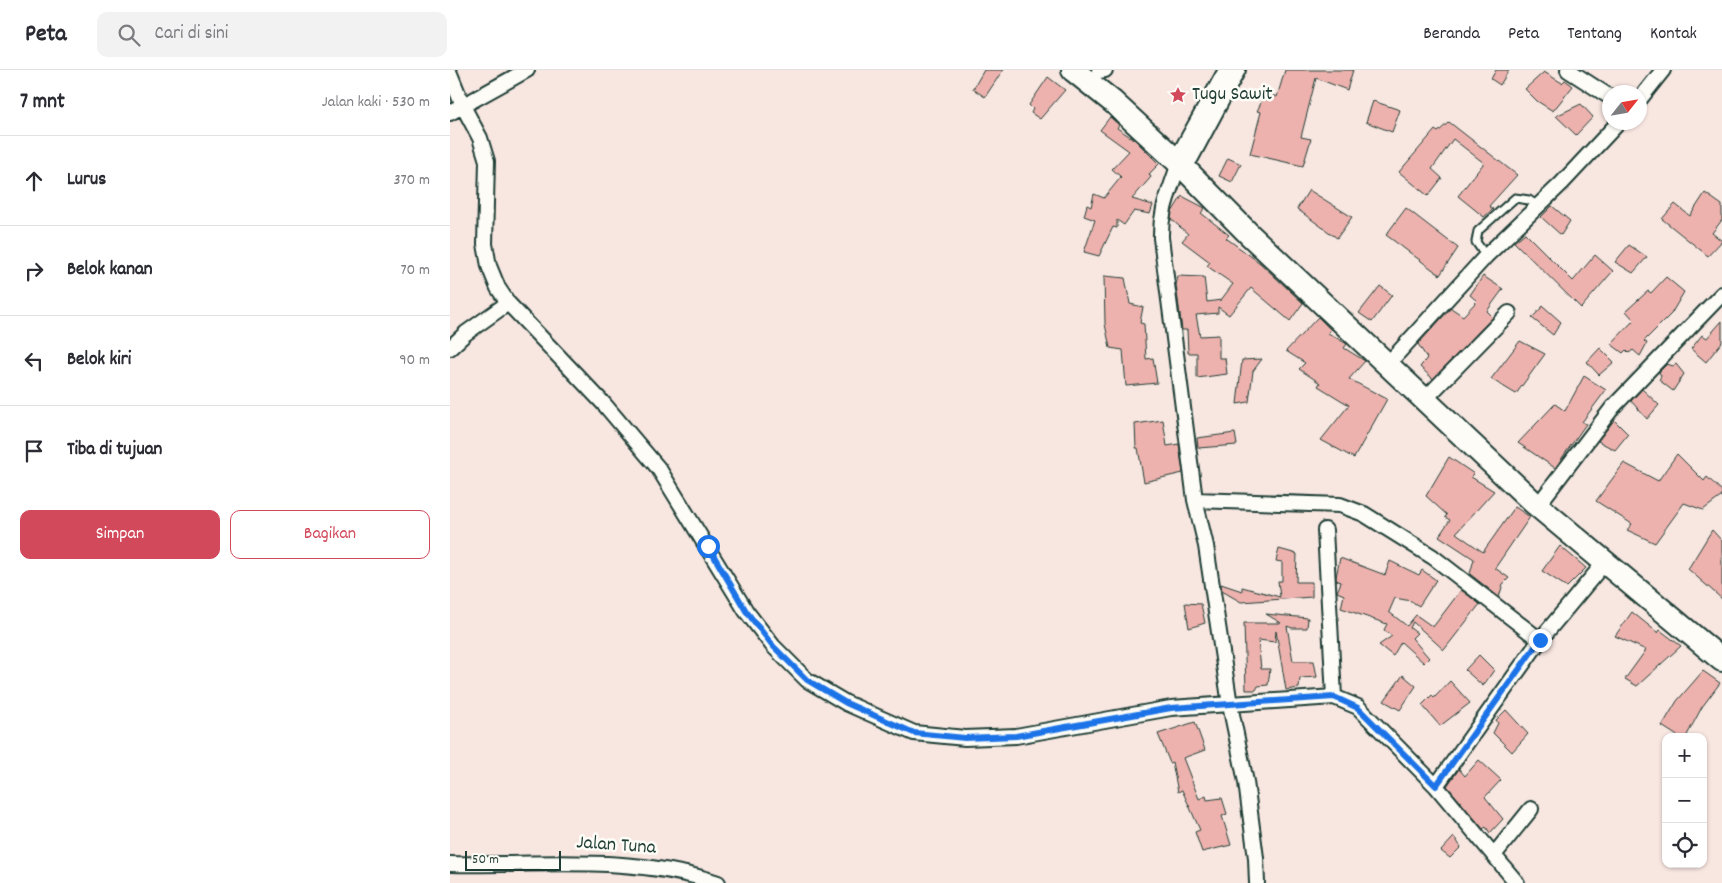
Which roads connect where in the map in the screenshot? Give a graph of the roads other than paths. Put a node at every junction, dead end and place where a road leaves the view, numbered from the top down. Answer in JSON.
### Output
{"nodes":[{"id":1,"x":527,"y":70,"type":"edge"},
{"id":2,"x":1072,"y":70,"type":"edge"},
{"id":3,"x":1100,"y":70,"type":"edge"},
{"id":4,"x":1226,"y":70,"type":"edge"},
{"id":5,"x":1238,"y":70,"type":"edge"},
{"id":6,"x":1568,"y":70,"type":"edge"},
{"id":7,"x":1663,"y":70,"type":"edge"},
{"id":8,"x":450,"y":74,"type":"edge"},
{"id":9,"x":1647,"y":90,"type":"edge"},
{"id":10,"x":1602,"y":93,"type":"edge"},
{"id":11,"x":463,"y":106,"type":"junction"},
{"id":12,"x":450,"y":113,"type":"edge"},
{"id":13,"x":1610,"y":130,"type":"edge"},
{"id":14,"x":1184,"y":157,"type":"junction"},
{"id":15,"x":1538,"y":206,"type":"junction"},
{"id":16,"x":1486,"y":256,"type":"junction"},
{"id":17,"x":1722,"y":294,"type":"edge"},
{"id":18,"x":508,"y":304,"type":"junction"},
{"id":19,"x":1509,"y":313,"type":"dead end"},
{"id":20,"x":450,"y":348,"type":"edge"},
{"id":21,"x":1391,"y":361,"type":"junction"},
{"id":22,"x":1432,"y":392,"type":"junction"},
{"id":23,"x":1544,"y":496,"type":"junction"},
{"id":24,"x":1195,"y":500,"type":"junction"},
{"id":25,"x":1325,"y":530,"type":"dead end"},
{"id":26,"x":1605,"y":562,"type":"junction"},
{"id":27,"x":1540,"y":640,"type":"junction"},
{"id":28,"x":1722,"y":643,"type":"edge"},
{"id":29,"x":1722,"y":660,"type":"edge"},
{"id":30,"x":1334,"y":697,"type":"junction"},
{"id":31,"x":1230,"y":705,"type":"junction"},
{"id":32,"x":1436,"y":786,"type":"junction"},
{"id":33,"x":1531,"y":809,"type":"dead end"},
{"id":34,"x":1494,"y":855,"type":"junction"},
{"id":35,"x":450,"y":864,"type":"edge"},
{"id":36,"x":718,"y":883,"type":"edge"},
{"id":37,"x":1257,"y":883,"type":"edge"},
{"id":38,"x":1517,"y":883,"type":"edge"}],
"edges":[{"from":1,"to":11,"type":"street"},
{"from":2,"to":14,"type":"highway"},
{"from":3,"to":14,"type":"highway"},
{"from":4,"to":14,"type":"street"},
{"from":5,"to":14,"type":"street"},
{"from":6,"to":10,"type":"street"},
{"from":7,"to":9,"type":"street"},
{"from":8,"to":11,"type":"street"},
{"from":11,"to":12,"type":"street"},
{"from":11,"to":18,"type":"street"},
{"from":13,"to":15,"type":"street"},
{"from":14,"to":21,"type":"highway"},
{"from":14,"to":24,"type":"street"},
{"from":15,"to":16,"type":"street"},
{"from":15,"to":16,"type":"lane"},
{"from":16,"to":21,"type":"street"},
{"from":17,"to":23,"type":"street"},
{"from":18,"to":20,"type":"street"},
{"from":18,"to":31,"type":"street"},
{"from":19,"to":22,"type":"street"},
{"from":21,"to":22,"type":"highway"},
{"from":21,"to":26,"type":"highway"},
{"from":22,"to":23,"type":"highway"},
{"from":23,"to":28,"type":"highway"},
{"from":24,"to":27,"type":"street"},
{"from":24,"to":31,"type":"street"},
{"from":25,"to":30,"type":"street"},
{"from":26,"to":27,"type":"street"},
{"from":26,"to":29,"type":"highway"},
{"from":27,"to":32,"type":"street"},
{"from":30,"to":31,"type":"street"},
{"from":30,"to":32,"type":"street"},
{"from":31,"to":37,"type":"street"},
{"from":32,"to":34,"type":"street"},
{"from":33,"to":34,"type":"street"},
{"from":34,"to":38,"type":"street"},
{"from":35,"to":36,"type":"street","name":"Jalan Tuna"}]}
